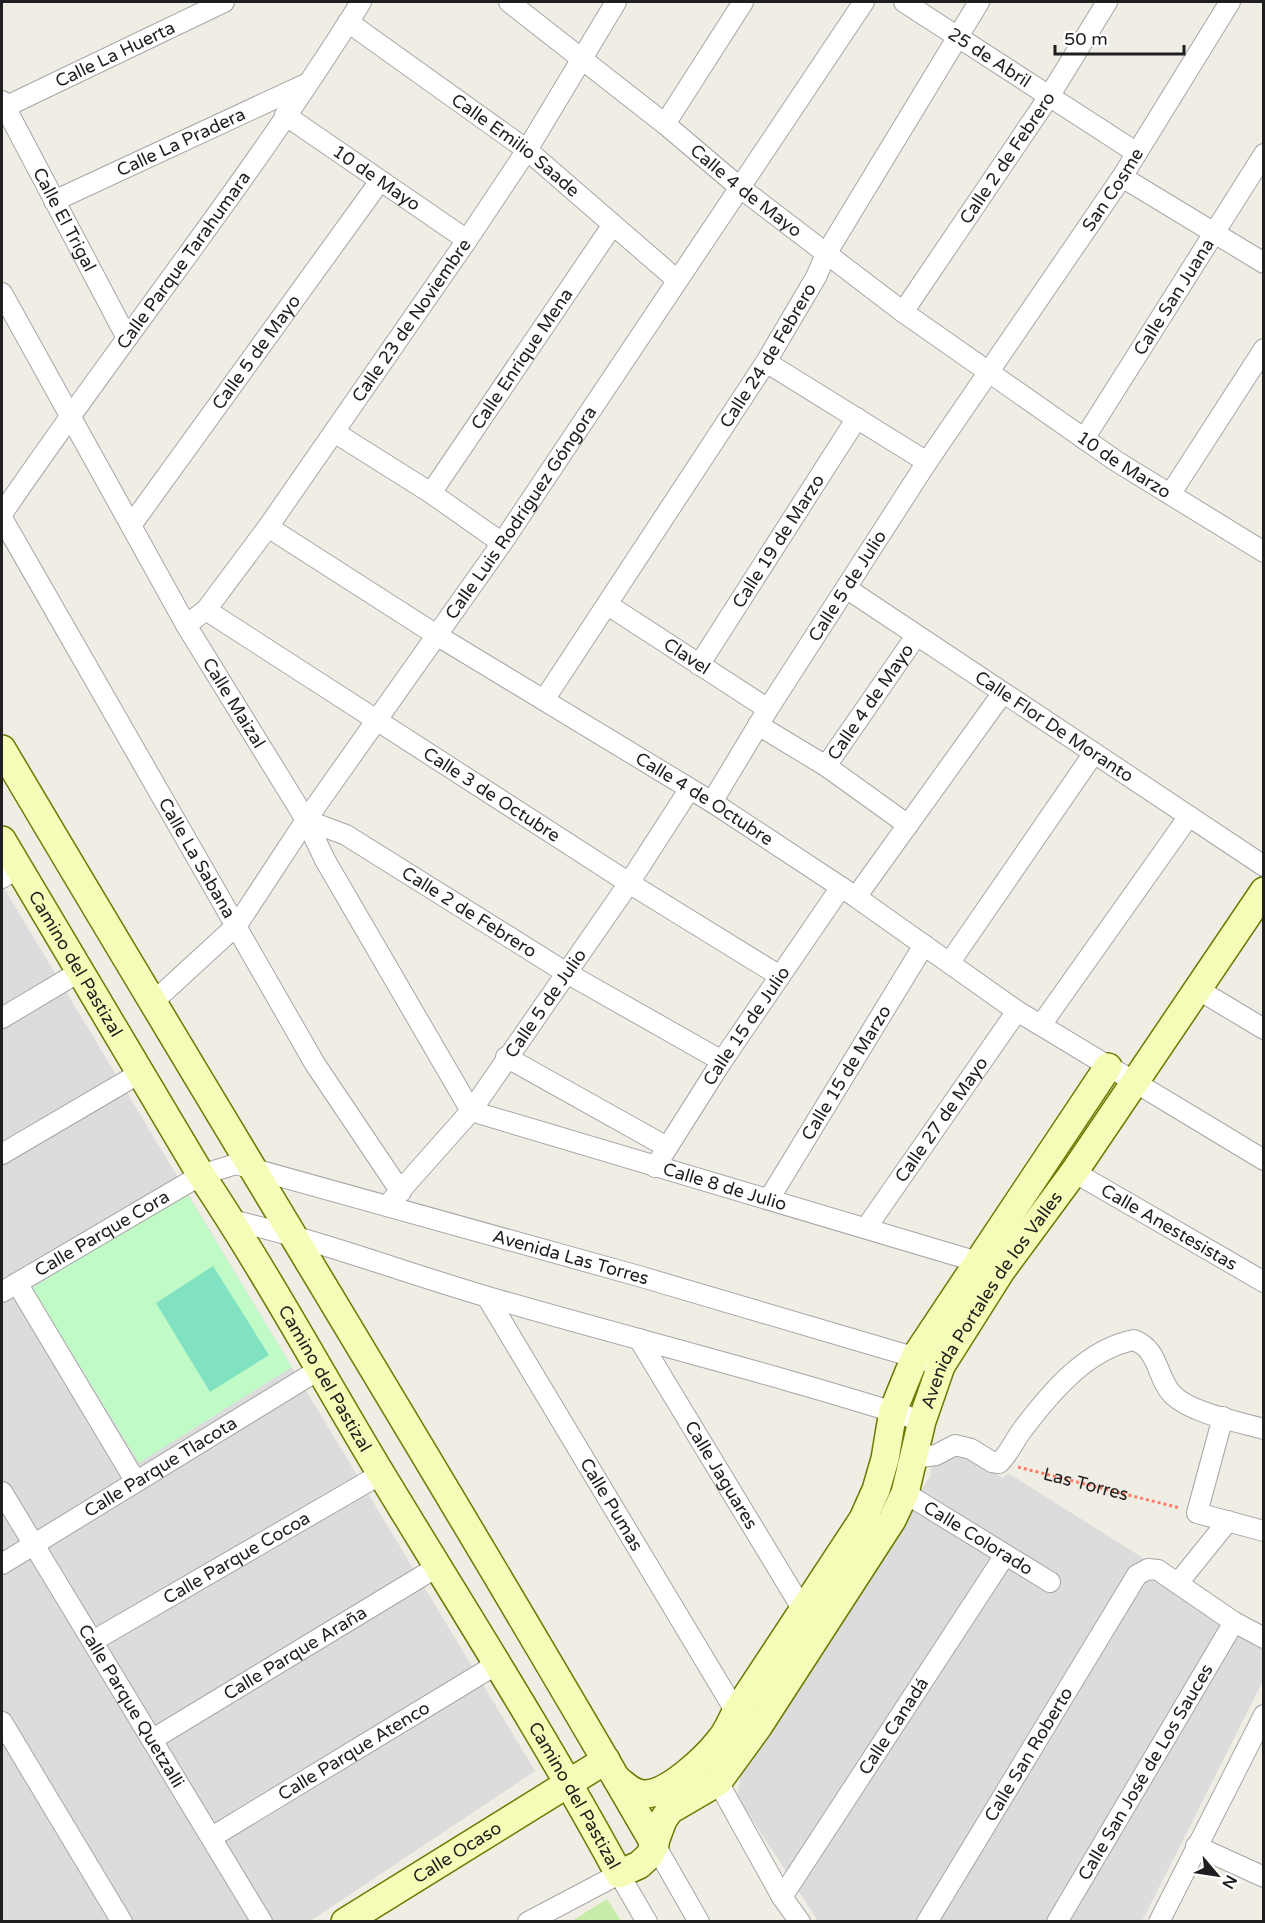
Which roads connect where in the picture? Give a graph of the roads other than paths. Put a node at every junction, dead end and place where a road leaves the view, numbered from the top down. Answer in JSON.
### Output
{"nodes":[{"id":1,"x":224,"y":2,"type":"edge"},
{"id":2,"x":361,"y":2,"type":"edge"},
{"id":3,"x":509,"y":2,"type":"edge"},
{"id":4,"x":616,"y":2,"type":"edge"},
{"id":5,"x":743,"y":2,"type":"edge"},
{"id":6,"x":864,"y":2,"type":"edge"},
{"id":7,"x":904,"y":2,"type":"edge"},
{"id":8,"x":979,"y":2,"type":"edge"},
{"id":9,"x":1107,"y":2,"type":"edge"},
{"id":10,"x":1230,"y":2,"type":"edge"},
{"id":11,"x":348,"y":22,"type":"junction"},
{"id":12,"x":957,"y":34,"type":"junction"},
{"id":13,"x":582,"y":58,"type":"junction"},
{"id":14,"x":306,"y":84,"type":"junction"},
{"id":15,"x":1050,"y":95,"type":"junction"},
{"id":16,"x":3,"y":104,"type":"edge"},
{"id":17,"x":285,"y":115,"type":"junction"},
{"id":18,"x":665,"y":124,"type":"junction"},
{"id":19,"x":527,"y":150,"type":"junction"},
{"id":20,"x":1137,"y":153,"type":"junction"},
{"id":21,"x":1263,"y":154,"type":"edge"},
{"id":22,"x":1122,"y":177,"type":"junction"},
{"id":23,"x":380,"y":181,"type":"junction"},
{"id":24,"x":738,"y":186,"type":"junction"},
{"id":25,"x":54,"y":201,"type":"junction"},
{"id":26,"x":612,"y":226,"type":"junction"},
{"id":27,"x":1214,"y":234,"type":"junction"},
{"id":28,"x":466,"y":240,"type":"junction"},
{"id":29,"x":826,"y":254,"type":"junction"},
{"id":30,"x":1263,"y":263,"type":"edge"},
{"id":31,"x":676,"y":280,"type":"junction"},
{"id":32,"x":2,"y":292,"type":"edge"},
{"id":33,"x":903,"y":312,"type":"junction"},
{"id":34,"x":127,"y":338,"type":"junction"},
{"id":35,"x":1263,"y":349,"type":"edge"},
{"id":36,"x":766,"y":362,"type":"junction"},
{"id":37,"x":988,"y":372,"type":"junction"},
{"id":38,"x":69,"y":416,"type":"junction"},
{"id":39,"x":857,"y":418,"type":"junction"},
{"id":40,"x":334,"y":432,"type":"junction"},
{"id":41,"x":1084,"y":439,"type":"junction"},
{"id":42,"x":927,"y":462,"type":"junction"},
{"id":43,"x":431,"y":493,"type":"junction"},
{"id":44,"x":1171,"y":493,"type":"junction"},
{"id":45,"x":2,"y":516,"type":"edge"},
{"id":46,"x":132,"y":524,"type":"junction"},
{"id":47,"x":268,"y":527,"type":"junction"},
{"id":48,"x":502,"y":543,"type":"junction"},
{"id":49,"x":1262,"y":548,"type":"edge"},
{"id":50,"x":846,"y":588,"type":"junction"},
{"id":51,"x":608,"y":604,"type":"junction"},
{"id":52,"x":207,"y":610,"type":"junction"},
{"id":53,"x":186,"y":625,"type":"junction"},
{"id":54,"x":438,"y":636,"type":"junction"},
{"id":55,"x":916,"y":636,"type":"junction"},
{"id":56,"x":699,"y":665,"type":"junction"},
{"id":57,"x":1002,"y":694,"type":"junction"},
{"id":58,"x":544,"y":700,"type":"junction"},
{"id":59,"x":763,"y":717,"type":"junction"},
{"id":60,"x":377,"y":720,"type":"junction"},
{"id":61,"x":2,"y":748,"type":"edge"},
{"id":62,"x":1094,"y":753,"type":"junction"},
{"id":63,"x":826,"y":766,"type":"junction"},
{"id":64,"x":689,"y":790,"type":"junction"},
{"id":65,"x":712,"y":802,"type":"junction"},
{"id":66,"x":1189,"y":816,"type":"junction"},
{"id":67,"x":306,"y":820,"type":"junction"},
{"id":68,"x":908,"y":825,"type":"junction"},
{"id":69,"x":2,"y":840,"type":"edge"},
{"id":70,"x":1263,"y":866,"type":"edge"},
{"id":71,"x":10,"y":873,"type":"edge"},
{"id":72,"x":629,"y":883,"type":"junction"},
{"id":73,"x":849,"y":892,"type":"junction"},
{"id":74,"x":1261,"y":900,"type":"edge"},
{"id":75,"x":237,"y":925,"type":"junction"},
{"id":76,"x":924,"y":945,"type":"junction"},
{"id":77,"x":950,"y":962,"type":"junction"},
{"id":78,"x":79,"y":972,"type":"junction"},
{"id":79,"x":565,"y":972,"type":"junction"},
{"id":80,"x":780,"y":976,"type":"junction"},
{"id":81,"x":1199,"y":990,"type":"junction"},
{"id":82,"x":152,"y":1003,"type":"junction"},
{"id":83,"x":1017,"y":1011,"type":"junction"},
{"id":84,"x":2,"y":1018,"type":"edge"},
{"id":85,"x":1041,"y":1025,"type":"junction"},
{"id":86,"x":1263,"y":1029,"type":"edge"},
{"id":87,"x":506,"y":1057,"type":"junction"},
{"id":88,"x":722,"y":1061,"type":"junction"},
{"id":89,"x":1108,"y":1067,"type":"junction"},
{"id":90,"x":140,"y":1073,"type":"junction"},
{"id":91,"x":1134,"y":1084,"type":"junction"},
{"id":92,"x":471,"y":1111,"type":"junction"},
{"id":93,"x":667,"y":1147,"type":"junction"},
{"id":94,"x":2,"y":1154,"type":"edge"},
{"id":95,"x":1263,"y":1160,"type":"edge"},
{"id":96,"x":251,"y":1167,"type":"junction"},
{"id":97,"x":654,"y":1167,"type":"junction"},
{"id":98,"x":1074,"y":1172,"type":"junction"},
{"id":99,"x":201,"y":1175,"type":"junction"},
{"id":100,"x":393,"y":1198,"type":"junction"},
{"id":101,"x":769,"y":1198,"type":"junction"},
{"id":102,"x":231,"y":1220,"type":"junction"},
{"id":103,"x":866,"y":1228,"type":"junction"},
{"id":104,"x":293,"y":1237,"type":"junction"},
{"id":105,"x":978,"y":1262,"type":"junction"},
{"id":106,"x":1263,"y":1282,"type":"edge"},
{"id":107,"x":9,"y":1288,"type":"edge"},
{"id":108,"x":487,"y":1297,"type":"junction"},
{"id":109,"x":639,"y":1339,"type":"junction"},
{"id":110,"x":915,"y":1357,"type":"junction"},
{"id":111,"x":941,"y":1366,"type":"junction"},
{"id":112,"x":320,"y":1369,"type":"junction"},
{"id":113,"x":893,"y":1412,"type":"junction"},
{"id":114,"x":1223,"y":1417,"type":"junction"},
{"id":115,"x":922,"y":1421,"type":"junction"},
{"id":116,"x":1263,"y":1429,"type":"edge"},
{"id":117,"x":913,"y":1458,"type":"junction"},
{"id":118,"x":381,"y":1474,"type":"junction"},
{"id":119,"x":136,"y":1482,"type":"junction"},
{"id":120,"x":2,"y":1492,"type":"edge"},
{"id":121,"x":905,"y":1493,"type":"junction"},
{"id":122,"x":1228,"y":1521,"type":"junction"},
{"id":123,"x":1263,"y":1532,"type":"edge"},
{"id":124,"x":33,"y":1545,"type":"junction"},
{"id":125,"x":1005,"y":1555,"type":"junction"},
{"id":126,"x":2,"y":1564,"type":"edge"},
{"id":127,"x":438,"y":1567,"type":"junction"},
{"id":128,"x":1050,"y":1582,"type":"dead end"},
{"id":129,"x":1178,"y":1583,"type":"junction"},
{"id":130,"x":803,"y":1610,"type":"junction"},
{"id":131,"x":1234,"y":1622,"type":"junction"},
{"id":132,"x":1263,"y":1638,"type":"edge"},
{"id":133,"x":93,"y":1641,"type":"junction"},
{"id":134,"x":497,"y":1664,"type":"junction"},
{"id":135,"x":736,"y":1712,"type":"junction"},
{"id":136,"x":1263,"y":1715,"type":"edge"},
{"id":137,"x":2,"y":1722,"type":"edge"},
{"id":138,"x":758,"y":1727,"type":"junction"},
{"id":139,"x":1258,"y":1738,"type":"edge"},
{"id":140,"x":153,"y":1739,"type":"junction"},
{"id":141,"x":612,"y":1770,"type":"junction"},
{"id":142,"x":718,"y":1782,"type":"junction"},
{"id":143,"x":570,"y":1784,"type":"junction"},
{"id":144,"x":212,"y":1837,"type":"junction"},
{"id":145,"x":655,"y":1845,"type":"junction"},
{"id":146,"x":1196,"y":1846,"type":"junction"},
{"id":147,"x":619,"y":1874,"type":"junction"},
{"id":148,"x":1263,"y":1877,"type":"edge"},
{"id":149,"x":782,"y":1897,"type":"junction"},
{"id":150,"x":122,"y":1922,"type":"edge"},
{"id":151,"x":262,"y":1922,"type":"edge"},
{"id":152,"x":345,"y":1922,"type":"edge"},
{"id":153,"x":528,"y":1922,"type":"edge"},
{"id":154,"x":647,"y":1922,"type":"edge"},
{"id":155,"x":699,"y":1922,"type":"edge"},
{"id":156,"x":800,"y":1922,"type":"edge"},
{"id":157,"x":927,"y":1922,"type":"edge"},
{"id":158,"x":1057,"y":1922,"type":"edge"},
{"id":159,"x":1159,"y":1922,"type":"edge"}],
"edges":[{"from":1,"to":16,"type":"street","name":"Calle La Huerta"},
{"from":2,"to":11,"type":"street","name":"Calle Parque Tarahumara"},
{"from":3,"to":13,"type":"street","name":"Calle 4 de Mayo"},
{"from":4,"to":13,"type":"street","name":"Calle 23 de Noviembre"},
{"from":5,"to":18,"type":"street"},
{"from":6,"to":24,"type":"street","name":"Calle Luis Rodríguez Góngora"},
{"from":7,"to":12,"type":"street","name":"25 de Abril"},
{"from":8,"to":12,"type":"street","name":"Calle 24 de Febrero"},
{"from":9,"to":15,"type":"street","name":"Calle 2 de Febrero"},
{"from":10,"to":20,"type":"street","name":"San Cosme"},
{"from":11,"to":14,"type":"street","name":"Calle Parque Tarahumara"},
{"from":11,"to":19,"type":"street","name":"Calle Emilio Saade"},
{"from":12,"to":15,"type":"street","name":"25 de Abril"},
{"from":12,"to":29,"type":"street","name":"Calle 24 de Febrero"},
{"from":13,"to":18,"type":"street","name":"Calle 4 de Mayo"},
{"from":13,"to":19,"type":"street","name":"Calle 23 de Noviembre"},
{"from":14,"to":17,"type":"street","name":"Calle Parque Tarahumara"},
{"from":14,"to":25,"type":"street","name":"Calle La Pradera"},
{"from":15,"to":20,"type":"street","name":"25 de Abril"},
{"from":15,"to":33,"type":"street","name":"Calle 2 de Febrero"},
{"from":16,"to":25,"type":"street","name":"Calle El Trigal"},
{"from":17,"to":23,"type":"street","name":"10 de Mayo"},
{"from":17,"to":34,"type":"street","name":"Calle Parque Tarahumara"},
{"from":18,"to":24,"type":"street","name":"Calle 4 de Mayo"},
{"from":19,"to":26,"type":"street","name":"Calle Emilio Saade"},
{"from":19,"to":28,"type":"street","name":"Calle 23 de Noviembre"},
{"from":20,"to":22,"type":"street","name":"San Cosme"},
{"from":21,"to":27,"type":"street","name":"Calle San Juana"},
{"from":22,"to":27,"type":"street"},
{"from":22,"to":37,"type":"street","name":"San Cosme"},
{"from":23,"to":28,"type":"street","name":"10 de Mayo"},
{"from":23,"to":46,"type":"street","name":"Calle 5 de Mayo"},
{"from":24,"to":29,"type":"street","name":"Calle 4 de Mayo"},
{"from":24,"to":31,"type":"street","name":"Calle Luis Rodríguez Góngora"},
{"from":25,"to":34,"type":"street","name":"Calle El Trigal"},
{"from":26,"to":31,"type":"street","name":"Calle Emilio Saade"},
{"from":26,"to":43,"type":"street","name":"Calle Enrique Mena"},
{"from":27,"to":30,"type":"street"},
{"from":27,"to":41,"type":"street","name":"Calle San Juana"},
{"from":28,"to":40,"type":"street","name":"Calle 23 de Noviembre"},
{"from":29,"to":33,"type":"street","name":"Calle 4 de Mayo"},
{"from":29,"to":36,"type":"street","name":"Calle 24 de Febrero"},
{"from":31,"to":48,"type":"street","name":"Calle Luis Rodríguez Góngora"},
{"from":32,"to":38,"type":"street","name":"Calle Maizal"},
{"from":33,"to":37,"type":"street","name":"Calle 4 de Mayo"},
{"from":34,"to":38,"type":"street","name":"Calle Parque Tarahumara"},
{"from":35,"to":44,"type":"street"},
{"from":36,"to":39,"type":"street"},
{"from":36,"to":51,"type":"street","name":"Calle 24 de Febrero"},
{"from":37,"to":41,"type":"street","name":"10 de Marzo"},
{"from":37,"to":42,"type":"street","name":"Calle 5 de Julio"},
{"from":38,"to":45,"type":"street","name":"Calle Parque Tarahumara"},
{"from":38,"to":46,"type":"street","name":"Calle Maizal"},
{"from":39,"to":42,"type":"street"},
{"from":39,"to":56,"type":"street","name":"Calle 19 de Marzo"},
{"from":40,"to":43,"type":"street"},
{"from":40,"to":47,"type":"street","name":"Calle 23 de Noviembre"},
{"from":41,"to":44,"type":"street","name":"10 de Marzo"},
{"from":42,"to":50,"type":"street","name":"Calle 5 de Julio"},
{"from":43,"to":48,"type":"street"},
{"from":44,"to":49,"type":"street","name":"10 de Marzo"},
{"from":45,"to":75,"type":"street","name":"Calle La Sabana"},
{"from":46,"to":53,"type":"street","name":"Calle Maizal"},
{"from":47,"to":52,"type":"street","name":"Calle 23 de Noviembre"},
{"from":47,"to":54,"type":"street","name":"Calle 4 de Octubre"},
{"from":48,"to":54,"type":"street","name":"Calle Luis Rodríguez Góngora"},
{"from":50,"to":55,"type":"street","name":"Calle Flor De Moranto"},
{"from":50,"to":59,"type":"street","name":"Calle 5 de Julio"},
{"from":51,"to":56,"type":"street","name":"Clavel"},
{"from":51,"to":58,"type":"street","name":"Calle 24 de Febrero"},
{"from":52,"to":53,"type":"street","name":"Calle 23 de Noviembre"},
{"from":52,"to":60,"type":"street","name":"Calle 3 de Octubre"},
{"from":53,"to":67,"type":"street","name":"Calle Maizal"},
{"from":54,"to":58,"type":"street","name":"Calle 4 de Octubre"},
{"from":54,"to":60,"type":"street","name":"Calle Luis Rodríguez Góngora"},
{"from":55,"to":57,"type":"street","name":"Calle Flor De Moranto"},
{"from":55,"to":63,"type":"street","name":"Calle 4 de Mayo"},
{"from":56,"to":59,"type":"street","name":"Clavel"},
{"from":57,"to":62,"type":"street","name":"Calle Flor De Moranto"},
{"from":57,"to":68,"type":"street","name":"Calle 15 de Julio"},
{"from":58,"to":64,"type":"street","name":"Calle 4 de Octubre"},
{"from":59,"to":63,"type":"street","name":"Clavel"},
{"from":59,"to":65,"type":"street","name":"Calle 5 de Julio"},
{"from":60,"to":67,"type":"street","name":"Calle Luis Rodríguez Góngora"},
{"from":60,"to":72,"type":"street","name":"Calle 3 de Octubre"},
{"from":61,"to":82,"type":"street"},
{"from":62,"to":66,"type":"street","name":"Calle Flor De Moranto"},
{"from":62,"to":77,"type":"street"},
{"from":63,"to":68,"type":"street","name":"Clavel"},
{"from":64,"to":65,"type":"street","name":"Calle 4 de Octubre"},
{"from":64,"to":72,"type":"street","name":"Calle 5 de Julio"},
{"from":65,"to":73,"type":"street","name":"Calle 4 de Octubre"},
{"from":66,"to":70,"type":"street","name":"Calle Flor De Moranto"},
{"from":66,"to":85,"type":"street"},
{"from":67,"to":75,"type":"street","name":"Calle Luis Rodríguez Góngora"},
{"from":67,"to":79,"type":"street","name":"Calle 2 de Febrero"},
{"from":67,"to":92,"type":"street","name":"Calle Maizal"},
{"from":68,"to":73,"type":"street","name":"Calle 15 de Julio"},
{"from":69,"to":71,"type":"street","name":"Camino del Pastizal"},
{"from":71,"to":78,"type":"street","name":"Camino del Pastizal"},
{"from":72,"to":79,"type":"street","name":"Calle 5 de Julio"},
{"from":72,"to":80,"type":"street","name":"Calle 3 de Octubre"},
{"from":73,"to":76,"type":"street","name":"Calle 4 de Octubre"},
{"from":73,"to":80,"type":"street","name":"Calle 15 de Julio"},
{"from":74,"to":81,"type":"street","name":"Avenida Portales de los Valles"},
{"from":75,"to":82,"type":"street","name":"Calle Luis Rodríguez Góngora"},
{"from":75,"to":100,"type":"street","name":"Calle La Sabana"},
{"from":76,"to":77,"type":"street","name":"Calle 4 de Octubre"},
{"from":76,"to":101,"type":"street","name":"Calle 15 de Marzo"},
{"from":77,"to":83,"type":"street","name":"Calle 4 de Octubre"},
{"from":78,"to":84,"type":"street"},
{"from":78,"to":90,"type":"street","name":"Camino del Pastizal"},
{"from":79,"to":87,"type":"street","name":"Calle 5 de Julio"},
{"from":79,"to":88,"type":"street","name":"Calle 2 de Febrero"},
{"from":80,"to":88,"type":"street","name":"Calle 15 de Julio"},
{"from":81,"to":86,"type":"street"},
{"from":81,"to":91,"type":"street","name":"Avenida Portales de los Valles"},
{"from":82,"to":96,"type":"street"},
{"from":83,"to":85,"type":"street","name":"Calle 4 de Octubre"},
{"from":83,"to":103,"type":"street","name":"Calle 27 de Mayo"},
{"from":85,"to":89,"type":"street","name":"Calle 4 de Octubre"},
{"from":87,"to":92,"type":"street","name":"Calle 5 de Julio"},
{"from":87,"to":93,"type":"street"},
{"from":88,"to":93,"type":"street","name":"Calle 15 de Julio"},
{"from":89,"to":91,"type":"street","name":"Calle 4 de Octubre"},
{"from":89,"to":105,"type":"street","name":"Avenida Portales de los Valles"},
{"from":90,"to":94,"type":"street"},
{"from":90,"to":99,"type":"street","name":"Camino del Pastizal"},
{"from":91,"to":95,"type":"street","name":"Calle 4 de Octubre"},
{"from":91,"to":98,"type":"street","name":"Avenida Portales de los Valles"},
{"from":92,"to":97,"type":"street","name":"Calle 8 de Julio"},
{"from":92,"to":100,"type":"street","name":"Calle 5 de Julio"},
{"from":93,"to":97,"type":"street","name":"Calle 15 de Julio"},
{"from":96,"to":99,"type":"street","name":"Avenida Las Torres"},
{"from":96,"to":100,"type":"street","name":"Avenida Las Torres"},
{"from":96,"to":104,"type":"street"},
{"from":97,"to":101,"type":"street","name":"Calle 8 de Julio"},
{"from":98,"to":106,"type":"street","name":"Calle Anestesistas"},
{"from":98,"to":111,"type":"street","name":"Avenida Portales de los Valles"},
{"from":99,"to":102,"type":"street","name":"Camino del Pastizal"},
{"from":99,"to":107,"type":"street","name":"Calle Parque Cora"},
{"from":100,"to":110,"type":"street","name":"Avenida Las Torres"},
{"from":101,"to":103,"type":"street","name":"Calle 8 de Julio"},
{"from":102,"to":104,"type":"street"},
{"from":102,"to":112,"type":"street","name":"Camino del Pastizal"},
{"from":103,"to":105,"type":"street","name":"Calle 8 de Julio"},
{"from":104,"to":108,"type":"street"},
{"from":104,"to":141,"type":"street"},
{"from":105,"to":110,"type":"street","name":"Avenida Portales de los Valles"},
{"from":107,"to":119,"type":"street"},
{"from":108,"to":109,"type":"street"},
{"from":108,"to":135,"type":"street","name":"Calle Pumas"},
{"from":109,"to":113,"type":"street"},
{"from":109,"to":130,"type":"street","name":"Calle Jaguares"},
{"from":110,"to":111,"type":"street","name":"Avenida Las Torres"},
{"from":110,"to":113,"type":"street","name":"Avenida Portales de los Valles"},
{"from":111,"to":115,"type":"street","name":"Avenida Portales de los Valles"},
{"from":112,"to":118,"type":"street","name":"Camino del Pastizal"},
{"from":112,"to":119,"type":"street","name":"Calle Parque Tlacota"},
{"from":113,"to":115,"type":"street"},
{"from":113,"to":130,"type":"street","name":"Avenida Portales de los Valles"},
{"from":114,"to":116,"type":"street"},
{"from":114,"to":117,"type":"street"},
{"from":114,"to":122,"type":"street"},
{"from":115,"to":117,"type":"street","name":"Avenida Portales de los Valles"},
{"from":117,"to":121,"type":"street","name":"Avenida Portales de los Valles"},
{"from":118,"to":127,"type":"street","name":"Camino del Pastizal"},
{"from":118,"to":133,"type":"street","name":"Calle Parque Cocoa"},
{"from":119,"to":124,"type":"street","name":"Calle Parque Tlacota"},
{"from":120,"to":124,"type":"street","name":"Calle Parque Quetzalli"},
{"from":121,"to":125,"type":"street","name":"Calle Colorado"},
{"from":121,"to":138,"type":"street","name":"Avenida Portales de los Valles"},
{"from":122,"to":123,"type":"street"},
{"from":122,"to":129,"type":"street"},
{"from":124,"to":126,"type":"street","name":"Calle Parque Tlacota"},
{"from":124,"to":133,"type":"street","name":"Calle Parque Quetzalli"},
{"from":125,"to":128,"type":"street","name":"Calle Colorado"},
{"from":125,"to":149,"type":"street","name":"Calle Canadá"},
{"from":127,"to":134,"type":"street","name":"Camino del Pastizal"},
{"from":127,"to":140,"type":"street","name":"Calle Parque Araña"},
{"from":129,"to":131,"type":"street"},
{"from":129,"to":157,"type":"street","name":"Calle San Roberto"},
{"from":130,"to":135,"type":"street","name":"Avenida Portales de los Valles"},
{"from":131,"to":132,"type":"street"},
{"from":131,"to":158,"type":"street","name":"Calle San José de Los Sauces"},
{"from":133,"to":140,"type":"street","name":"Calle Parque Quetzalli"},
{"from":134,"to":143,"type":"street","name":"Camino del Pastizal"},
{"from":134,"to":144,"type":"street","name":"Calle Parque Atenco"},
{"from":135,"to":138,"type":"street"},
{"from":135,"to":141,"type":"street","name":"Avenida Portales de los Valles"},
{"from":136,"to":139,"type":"street"},
{"from":137,"to":150,"type":"street"},
{"from":138,"to":142,"type":"street","name":"Avenida Portales de los Valles"},
{"from":139,"to":146,"type":"street"},
{"from":140,"to":144,"type":"street","name":"Calle Parque Quetzalli"},
{"from":141,"to":143,"type":"street","name":"Calle Ocaso"},
{"from":141,"to":145,"type":"street"},
{"from":142,"to":145,"type":"street"},
{"from":142,"to":149,"type":"street"},
{"from":143,"to":147,"type":"street","name":"Camino del Pastizal"},
{"from":143,"to":152,"type":"street","name":"Calle Ocaso"},
{"from":144,"to":151,"type":"street","name":"Calle Parque Quetzalli"},
{"from":145,"to":147,"type":"street"},
{"from":145,"to":155,"type":"street"},
{"from":146,"to":148,"type":"street"},
{"from":146,"to":159,"type":"street"},
{"from":147,"to":153,"type":"street"},
{"from":147,"to":154,"type":"street","name":"Camino del Pastizal"},
{"from":149,"to":156,"type":"street"}]}
